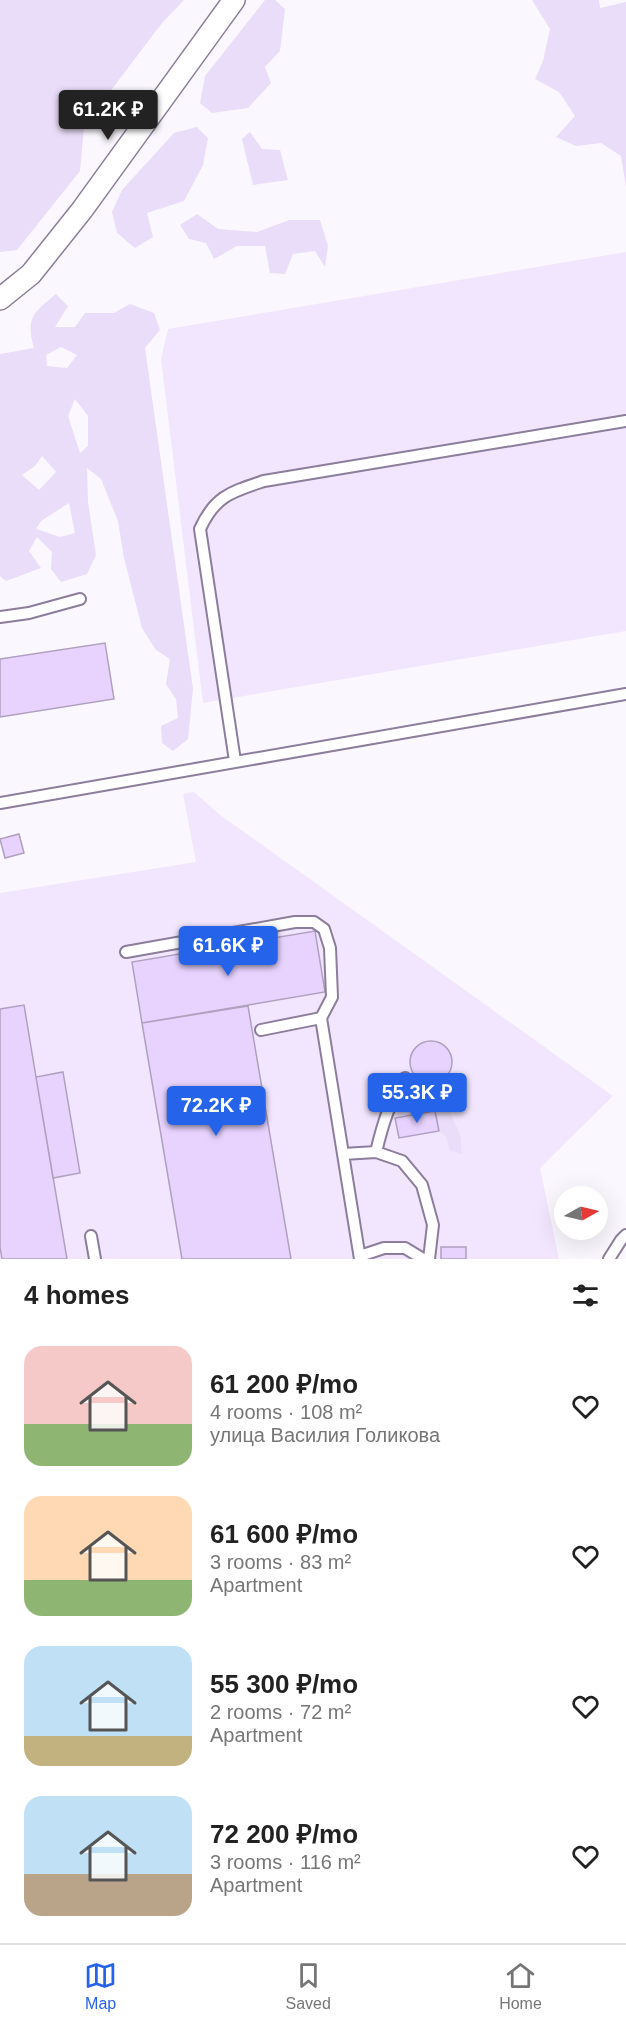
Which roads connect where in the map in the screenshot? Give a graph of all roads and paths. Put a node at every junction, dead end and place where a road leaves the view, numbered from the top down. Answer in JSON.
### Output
{"nodes":[{"id":1,"x":234,"y":0,"type":"edge"},
{"id":2,"x":0,"y":299,"type":"edge"},
{"id":3,"x":626,"y":421,"type":"edge"},
{"id":4,"x":80,"y":599,"type":"dead end"},
{"id":5,"x":0,"y":617,"type":"edge"},
{"id":6,"x":626,"y":694,"type":"edge"},
{"id":7,"x":235,"y":761,"type":"junction"},
{"id":8,"x":0,"y":803,"type":"edge"},
{"id":9,"x":126,"y":952,"type":"dead end"},
{"id":10,"x":321,"y":1018,"type":"junction"},
{"id":11,"x":261,"y":1030,"type":"dead end"},
{"id":12,"x":405,"y":1077,"type":"dead end"},
{"id":13,"x":376,"y":1152,"type":"junction"},
{"id":14,"x":344,"y":1154,"type":"junction"},
{"id":15,"x":626,"y":1235,"type":"edge"},
{"id":16,"x":91,"y":1236,"type":"dead end"},
{"id":17,"x":360,"y":1257,"type":"edge"},
{"id":18,"x":95,"y":1259,"type":"edge"},
{"id":19,"x":423,"y":1259,"type":"edge"},
{"id":20,"x":429,"y":1259,"type":"edge"},
{"id":21,"x":609,"y":1259,"type":"edge"}],
"edges":[{"from":1,"to":2,"type":"street"},
{"from":3,"to":7,"type":"lane"},
{"from":4,"to":5,"type":"lane"},
{"from":6,"to":7,"type":"lane"},
{"from":7,"to":8,"type":"lane"},
{"from":9,"to":10,"type":"lane"},
{"from":10,"to":11,"type":"lane"},
{"from":10,"to":14,"type":"lane"},
{"from":12,"to":13,"type":"lane"},
{"from":13,"to":14,"type":"lane"},
{"from":13,"to":20,"type":"lane"},
{"from":14,"to":17,"type":"lane"},
{"from":15,"to":21,"type":"lane"},
{"from":16,"to":18,"type":"lane"},
{"from":17,"to":19,"type":"lane"}]}
